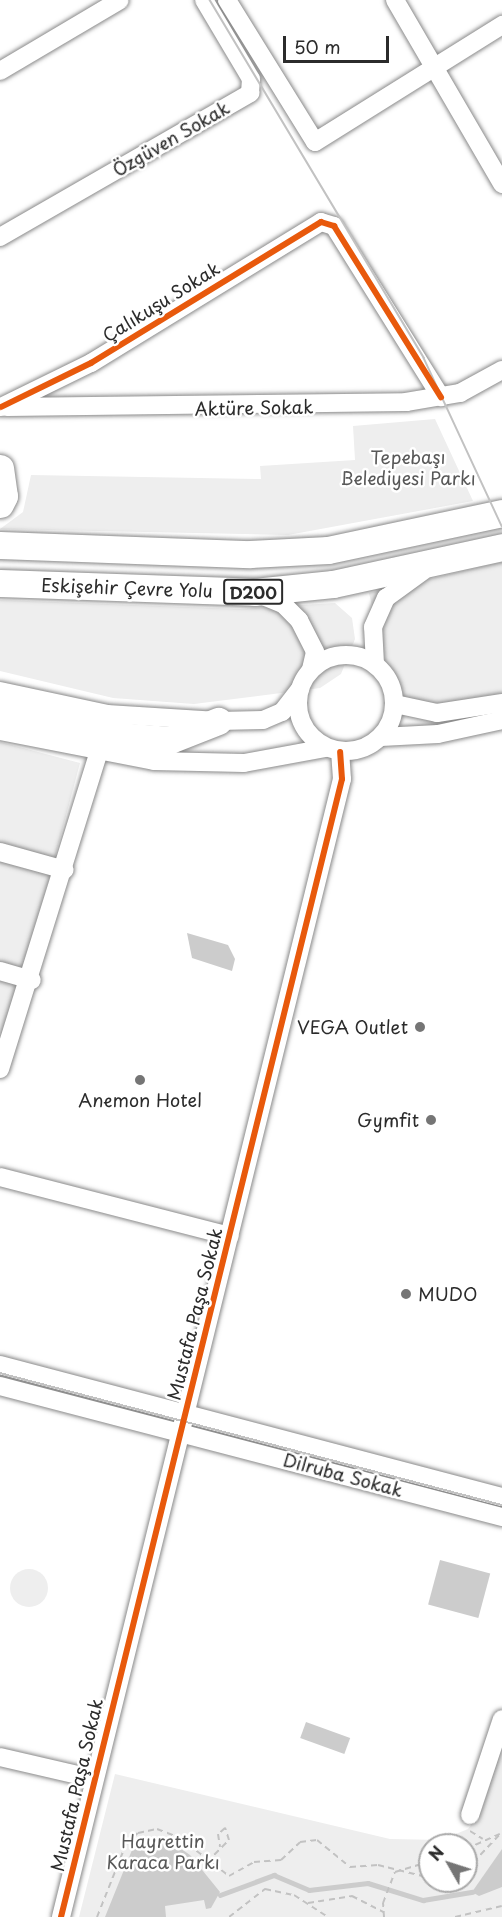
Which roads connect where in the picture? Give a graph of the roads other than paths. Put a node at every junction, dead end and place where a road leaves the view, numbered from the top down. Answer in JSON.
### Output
{"nodes":[{"id":1,"x":120,"y":0,"type":"edge"},
{"id":2,"x":204,"y":0,"type":"edge"},
{"id":3,"x":227,"y":0,"type":"edge"},
{"id":4,"x":395,"y":0,"type":"edge"},
{"id":5,"x":502,"y":25,"type":"edge"},
{"id":6,"x":434,"y":65,"type":"junction"},
{"id":7,"x":0,"y":71,"type":"edge"},
{"id":8,"x":501,"y":179,"type":"edge"},
{"id":9,"x":0,"y":237,"type":"edge"},
{"id":10,"x":502,"y":370,"type":"edge"},
{"id":11,"x":441,"y":398,"type":"junction"},
{"id":12,"x":1,"y":407,"type":"edge"},
{"id":13,"x":0,"y":468,"type":"edge"},
{"id":14,"x":0,"y":504,"type":"edge"},
{"id":15,"x":502,"y":513,"type":"edge"},
{"id":16,"x":0,"y":545,"type":"edge"},
{"id":17,"x":502,"y":547,"type":"edge"},
{"id":18,"x":436,"y":564,"type":"junction"},
{"id":19,"x":0,"y":583,"type":"edge"},
{"id":20,"x":254,"y":592,"type":"junction"},
{"id":21,"x":375,"y":664,"type":"junction"},
{"id":22,"x":311,"y":670,"type":"junction"},
{"id":23,"x":300,"y":689,"type":"junction"},
{"id":24,"x":0,"y":691,"type":"edge"},
{"id":25,"x":502,"y":703,"type":"edge"},
{"id":26,"x":395,"y":704,"type":"junction"},
{"id":27,"x":0,"y":710,"type":"edge"},
{"id":28,"x":502,"y":720,"type":"edge"},
{"id":29,"x":218,"y":721,"type":"junction"},
{"id":30,"x":0,"y":731,"type":"edge"},
{"id":31,"x":381,"y":737,"type":"junction"},
{"id":32,"x":333,"y":750,"type":"junction"},
{"id":33,"x":98,"y":754,"type":"junction"},
{"id":34,"x":0,"y":852,"type":"edge"},
{"id":35,"x":65,"y":870,"type":"junction"},
{"id":36,"x":0,"y":971,"type":"edge"},
{"id":37,"x":32,"y":980,"type":"junction"},
{"id":38,"x":3,"y":1067,"type":"edge"},
{"id":39,"x":0,"y":1178,"type":"edge"},
{"id":40,"x":230,"y":1236,"type":"junction"},
{"id":41,"x":0,"y":1365,"type":"edge"},
{"id":42,"x":0,"y":1386,"type":"edge"},
{"id":43,"x":187,"y":1412,"type":"junction"},
{"id":44,"x":183,"y":1432,"type":"junction"},
{"id":45,"x":502,"y":1497,"type":"edge"},
{"id":46,"x":502,"y":1517,"type":"edge"},
{"id":47,"x":502,"y":1719,"type":"edge"},
{"id":48,"x":0,"y":1757,"type":"edge"},
{"id":49,"x":91,"y":1778,"type":"junction"},
{"id":50,"x":469,"y":1822,"type":"road end"},
{"id":51,"x":61,"y":1917,"type":"edge"}],
"edges":[{"from":1,"to":7,"type":"street"},
{"from":2,"to":9,"type":"street","name":"Özgüven Sokak"},
{"from":3,"to":6,"type":"street"},
{"from":4,"to":6,"type":"street"},
{"from":5,"to":6,"type":"street"},
{"from":6,"to":8,"type":"street"},
{"from":10,"to":11,"type":"street","name":"Aktüre Sokak"},
{"from":11,"to":12,"type":"street","name":"Aktüre Sokak"},
{"from":11,"to":12,"type":"street","name":"Çalıkuşu Sokak"},
{"from":13,"to":14,"type":"highway"},
{"from":15,"to":16,"type":"highway","name":"Eskişehir Çevre Yolu","number":"D200"},
{"from":17,"to":18,"type":"highway","name":"Eskişehir Çevre Yolu","number":"D200"},
{"from":18,"to":20,"type":"highway","name":"Eskişehir Çevre Yolu","number":"D200"},
{"from":18,"to":21,"type":"street"},
{"from":19,"to":20,"type":"highway","name":"Eskişehir Çevre Yolu","number":"D200"},
{"from":20,"to":22,"type":"street"},
{"from":21,"to":22,"type":"street"},
{"from":21,"to":26,"type":"street"},
{"from":22,"to":23,"type":"street"},
{"from":23,"to":29,"type":"street"},
{"from":23,"to":32,"type":"street"},
{"from":24,"to":29,"type":"street"},
{"from":25,"to":26,"type":"street"},
{"from":26,"to":31,"type":"street"},
{"from":27,"to":29,"type":"highway"},
{"from":28,"to":31,"type":"street"},
{"from":30,"to":33,"type":"street"},
{"from":31,"to":32,"type":"street"},
{"from":32,"to":33,"type":"street"},
{"from":32,"to":40,"type":"street","name":"Mustafa Paşa Sokak"},
{"from":33,"to":35,"type":"street"},
{"from":34,"to":35,"type":"street"},
{"from":35,"to":37,"type":"street"},
{"from":36,"to":37,"type":"street"},
{"from":37,"to":38,"type":"street"},
{"from":39,"to":40,"type":"street"},
{"from":40,"to":43,"type":"street","name":"Mustafa Paşa Sokak"},
{"from":41,"to":43,"type":"street"},
{"from":42,"to":44,"type":"street","name":"Dilruba Sokak"},
{"from":43,"to":44,"type":"street","name":"Mustafa Paşa Sokak"},
{"from":43,"to":45,"type":"street"},
{"from":44,"to":46,"type":"street","name":"Dilruba Sokak"},
{"from":44,"to":49,"type":"street","name":"Mustafa Paşa Sokak"},
{"from":47,"to":50,"type":"street"},
{"from":48,"to":49,"type":"street"},
{"from":49,"to":51,"type":"street","name":"Mustafa Paşa Sokak"}]}
